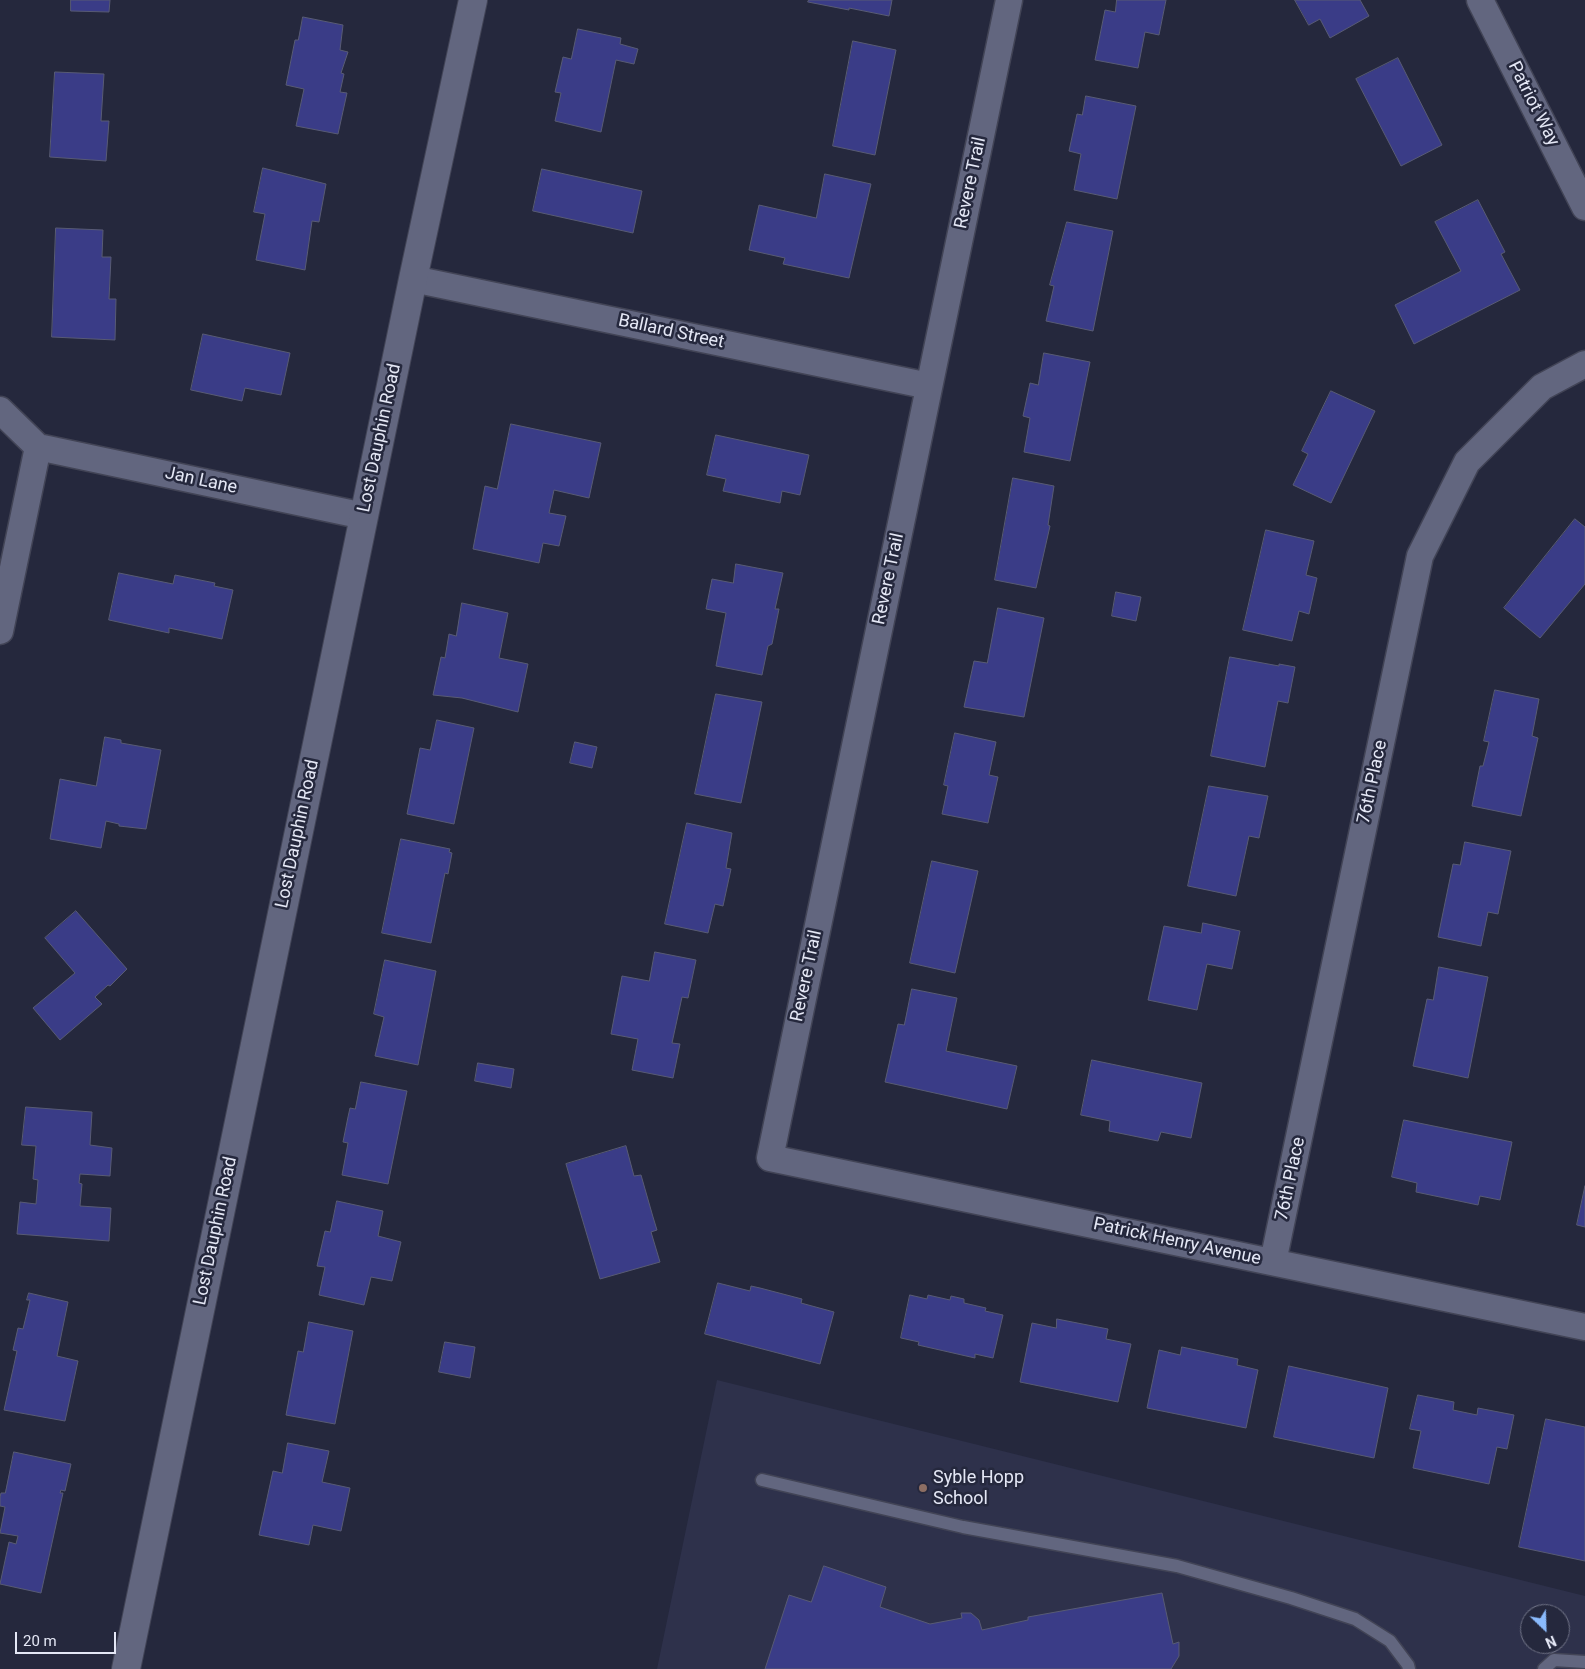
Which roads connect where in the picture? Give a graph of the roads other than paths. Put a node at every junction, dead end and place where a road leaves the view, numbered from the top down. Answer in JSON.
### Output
{"nodes":[{"id":1,"x":473,"y":0,"type":"edge"},
{"id":2,"x":1009,"y":0,"type":"edge"},
{"id":3,"x":1480,"y":0,"type":"edge"},
{"id":4,"x":1585,"y":207,"type":"edge"},
{"id":5,"x":413,"y":279,"type":"junction"},
{"id":6,"x":1585,"y":364,"type":"edge"},
{"id":7,"x":929,"y":386,"type":"junction"},
{"id":8,"x":0,"y":410,"type":"edge"},
{"id":9,"x":38,"y":447,"type":"junction"},
{"id":10,"x":364,"y":516,"type":"junction"},
{"id":11,"x":0,"y":631,"type":"edge"},
{"id":12,"x":770,"y":1158,"type":"joint"},
{"id":13,"x":1274,"y":1262,"type":"junction"},
{"id":14,"x":1585,"y":1327,"type":"edge"},
{"id":15,"x":762,"y":1480,"type":"dead end"},
{"id":16,"x":1585,"y":1662,"type":"edge"},
{"id":17,"x":126,"y":1669,"type":"edge"},
{"id":18,"x":1409,"y":1669,"type":"edge"},
{"id":19,"x":1544,"y":1669,"type":"edge"}],
"edges":[{"from":1,"to":5,"type":"street","name":"Lost Dauphin Road"},
{"from":2,"to":7,"type":"street","name":"Revere Trail"},
{"from":3,"to":4,"type":"street","name":"Patriot Way"},
{"from":5,"to":7,"type":"street","name":"Ballard Street"},
{"from":5,"to":10,"type":"street","name":"Lost Dauphin Road"},
{"from":6,"to":13,"type":"street","name":"76th Place"},
{"from":7,"to":12,"type":"street","name":"Revere Trail"},
{"from":8,"to":9,"type":"street"},
{"from":9,"to":10,"type":"street","name":"Jan Lane"},
{"from":9,"to":11,"type":"street"},
{"from":10,"to":17,"type":"street","name":"Lost Dauphin Road"},
{"from":12,"to":13,"type":"street","name":"Patrick Henry Avenue"},
{"from":13,"to":14,"type":"street","name":"Patrick Henry Avenue"},
{"from":15,"to":18,"type":"lane"},
{"from":16,"to":19,"type":"lane"}]}
